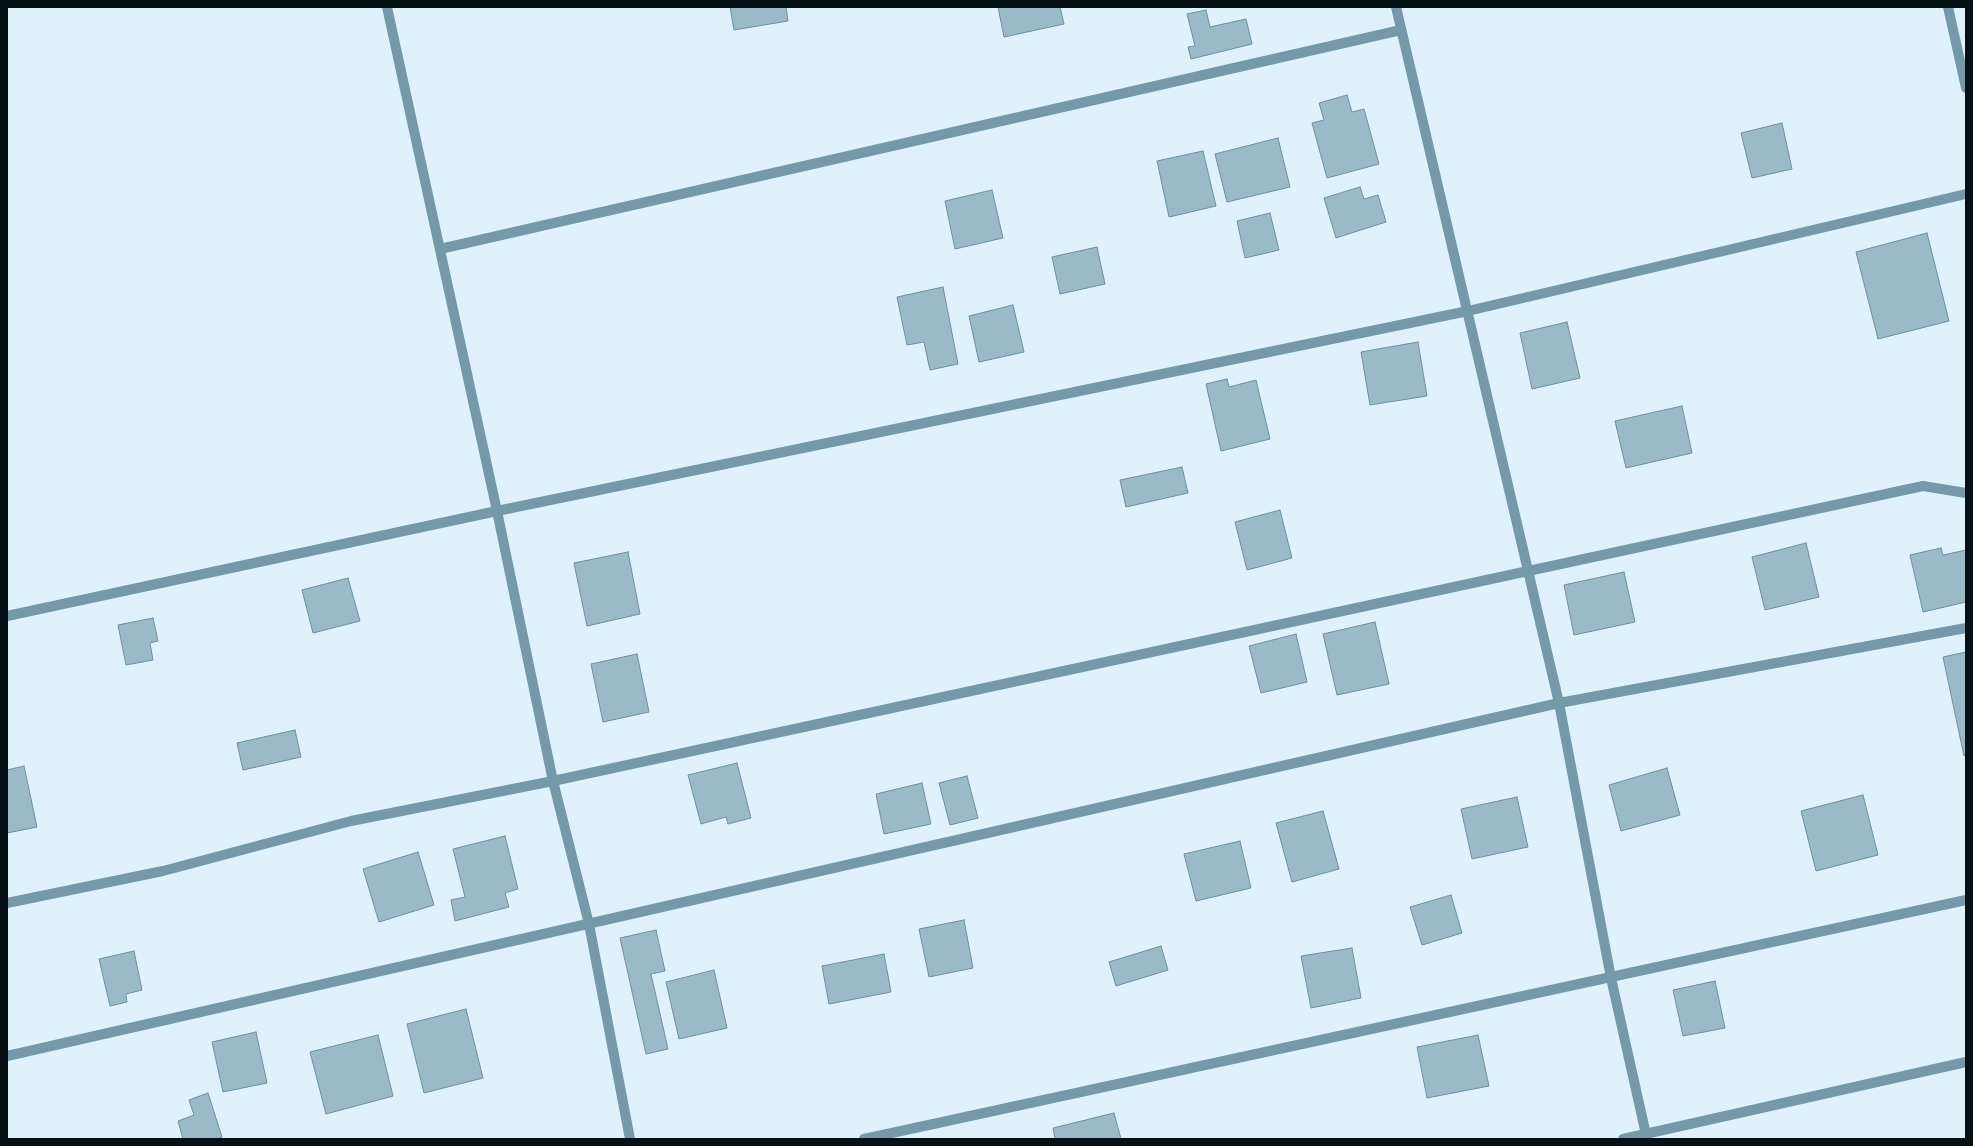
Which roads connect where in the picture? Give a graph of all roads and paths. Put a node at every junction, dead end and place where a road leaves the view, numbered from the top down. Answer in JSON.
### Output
{"nodes":[{"id":1,"x":387,"y":7,"type":"edge"},
{"id":2,"x":1396,"y":7,"type":"edge"},
{"id":3,"x":1948,"y":7,"type":"edge"},
{"id":4,"x":1401,"y":30,"type":"junction"},
{"id":5,"x":1966,"y":88,"type":"edge"},
{"id":6,"x":1966,"y":194,"type":"edge"},
{"id":7,"x":440,"y":249,"type":"junction"},
{"id":8,"x":1468,"y":311,"type":"junction"},
{"id":9,"x":1966,"y":493,"type":"edge"},
{"id":10,"x":497,"y":512,"type":"junction"},
{"id":11,"x":1528,"y":570,"type":"junction"},
{"id":12,"x":7,"y":616,"type":"edge"},
{"id":13,"x":1966,"y":628,"type":"edge"},
{"id":14,"x":1560,"y":703,"type":"junction"},
{"id":15,"x":553,"y":781,"type":"junction"},
{"id":16,"x":1966,"y":900,"type":"edge"},
{"id":17,"x":7,"y":903,"type":"edge"},
{"id":18,"x":589,"y":924,"type":"junction"},
{"id":19,"x":1611,"y":978,"type":"junction"},
{"id":20,"x":7,"y":1056,"type":"edge"},
{"id":21,"x":1966,"y":1062,"type":"edge"},
{"id":22,"x":1647,"y":1136,"type":"edge"},
{"id":23,"x":630,"y":1139,"type":"edge"},
{"id":24,"x":864,"y":1139,"type":"edge"},
{"id":25,"x":1623,"y":1139,"type":"edge"}],
"edges":[{"from":1,"to":7,"type":"street"},
{"from":2,"to":4,"type":"street"},
{"from":3,"to":5,"type":"street"},
{"from":4,"to":7,"type":"street"},
{"from":4,"to":8,"type":"street"},
{"from":6,"to":8,"type":"street"},
{"from":7,"to":10,"type":"street"},
{"from":8,"to":10,"type":"street"},
{"from":8,"to":11,"type":"street"},
{"from":9,"to":11,"type":"street"},
{"from":10,"to":12,"type":"street"},
{"from":10,"to":15,"type":"street"},
{"from":11,"to":14,"type":"street"},
{"from":11,"to":15,"type":"street"},
{"from":13,"to":14,"type":"street"},
{"from":14,"to":18,"type":"street"},
{"from":14,"to":19,"type":"street"},
{"from":15,"to":17,"type":"street"},
{"from":15,"to":18,"type":"street"},
{"from":16,"to":19,"type":"street"},
{"from":18,"to":20,"type":"street"},
{"from":18,"to":23,"type":"street"},
{"from":19,"to":22,"type":"street"},
{"from":19,"to":24,"type":"street"},
{"from":21,"to":22,"type":"street"},
{"from":22,"to":25,"type":"street"}]}
